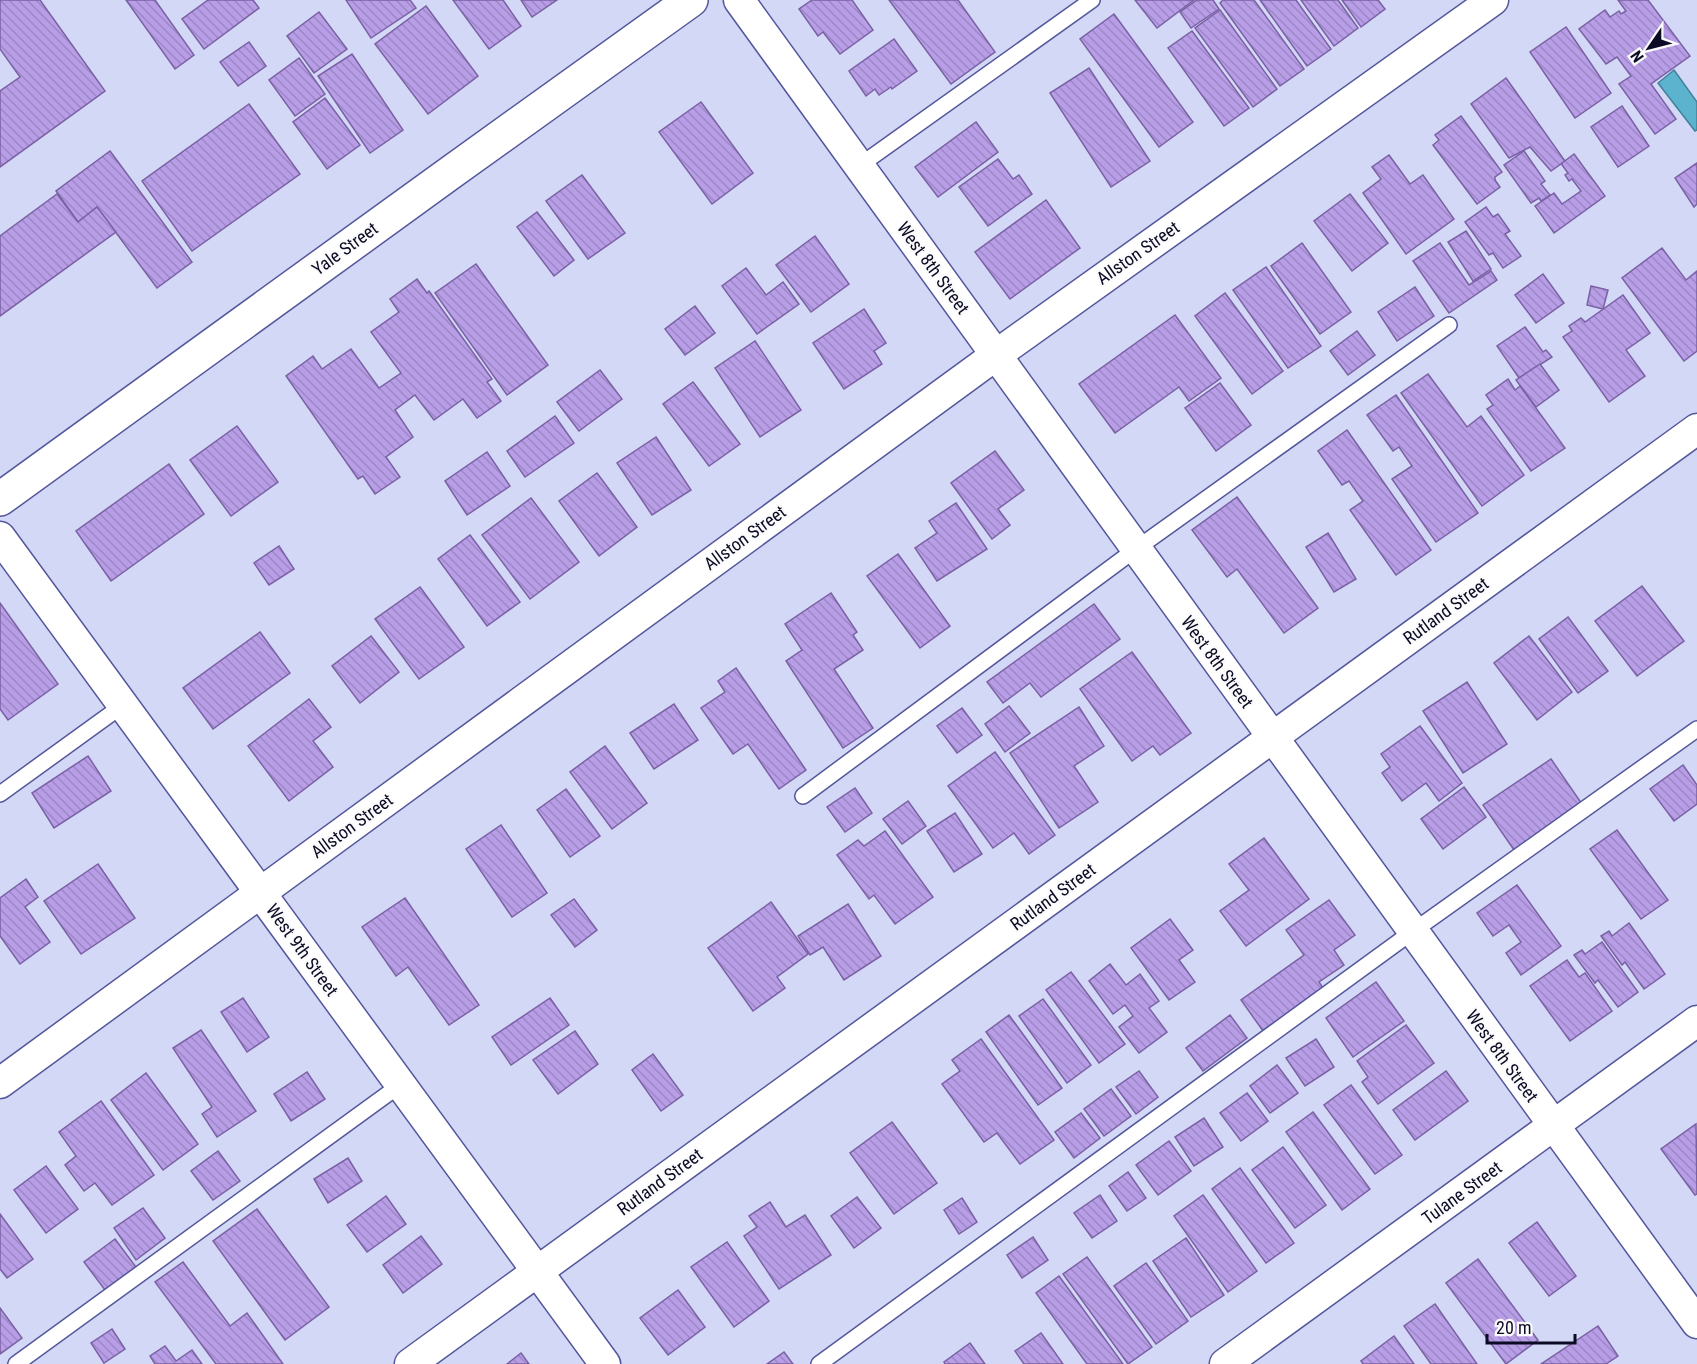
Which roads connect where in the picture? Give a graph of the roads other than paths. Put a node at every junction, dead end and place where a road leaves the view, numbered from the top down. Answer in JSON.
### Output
{"nodes":[{"id":1,"x":691,"y":0,"type":"edge"},
{"id":2,"x":739,"y":0,"type":"edge"},
{"id":3,"x":1092,"y":0,"type":"edge"},
{"id":4,"x":1494,"y":0,"type":"edge"},
{"id":5,"x":859,"y":166,"type":"junction"},
{"id":6,"x":1449,"y":325,"type":"dead end"},
{"id":7,"x":996,"y":355,"type":"junction"},
{"id":8,"x":1697,"y":429,"type":"edge"},
{"id":9,"x":0,"y":500,"type":"edge"},
{"id":10,"x":0,"y":537,"type":"edge"},
{"id":11,"x":1136,"y":549,"type":"junction"},
{"id":12,"x":123,"y":705,"type":"junction"},
{"id":13,"x":1697,"y":729,"type":"edge"},
{"id":14,"x":1272,"y":737,"type":"junction"},
{"id":15,"x":0,"y":794,"type":"edge"},
{"id":16,"x":803,"y":796,"type":"dead end"},
{"id":17,"x":260,"y":893,"type":"junction"},
{"id":18,"x":1412,"y":932,"type":"junction"},
{"id":19,"x":1697,"y":1021,"type":"edge"},
{"id":20,"x":0,"y":1083,"type":"edge"},
{"id":21,"x":400,"y":1084,"type":"junction"},
{"id":22,"x":1553,"y":1125,"type":"junction"},
{"id":23,"x":537,"y":1272,"type":"junction"},
{"id":24,"x":1695,"y":1317,"type":"edge"},
{"id":25,"x":16,"y":1364,"type":"edge"},
{"id":26,"x":410,"y":1364,"type":"edge"},
{"id":27,"x":605,"y":1364,"type":"edge"},
{"id":28,"x":819,"y":1364,"type":"edge"},
{"id":29,"x":1225,"y":1364,"type":"edge"}],
"edges":[{"from":1,"to":9,"type":"main road","name":"Yale Street"},
{"from":2,"to":5,"type":"street","name":"West 8th Street"},
{"from":3,"to":5,"type":"lane"},
{"from":4,"to":7,"type":"street","name":"Allston Street"},
{"from":5,"to":7,"type":"street","name":"West 8th Street"},
{"from":6,"to":11,"type":"lane"},
{"from":7,"to":11,"type":"street","name":"West 8th Street"},
{"from":7,"to":17,"type":"street","name":"Allston Street"},
{"from":8,"to":14,"type":"street","name":"Rutland Street"},
{"from":10,"to":12,"type":"street","name":"West 9th Street"},
{"from":11,"to":14,"type":"street","name":"West 8th Street"},
{"from":11,"to":16,"type":"lane"},
{"from":12,"to":15,"type":"lane"},
{"from":12,"to":17,"type":"street","name":"West 9th Street"},
{"from":13,"to":18,"type":"lane"},
{"from":14,"to":18,"type":"street","name":"West 8th Street"},
{"from":14,"to":23,"type":"street","name":"Rutland Street"},
{"from":17,"to":20,"type":"street","name":"Allston Street"},
{"from":17,"to":21,"type":"street","name":"West 9th Street"},
{"from":18,"to":22,"type":"street","name":"West 8th Street"},
{"from":18,"to":28,"type":"lane"},
{"from":19,"to":22,"type":"street","name":"Tulane Street"},
{"from":21,"to":23,"type":"street","name":"West 9th Street"},
{"from":21,"to":25,"type":"lane"},
{"from":22,"to":24,"type":"street","name":"West 8th Street"},
{"from":22,"to":29,"type":"street","name":"Tulane Street"},
{"from":23,"to":26,"type":"street","name":"Rutland Street"},
{"from":23,"to":27,"type":"street","name":"West 9th Street"}]}
